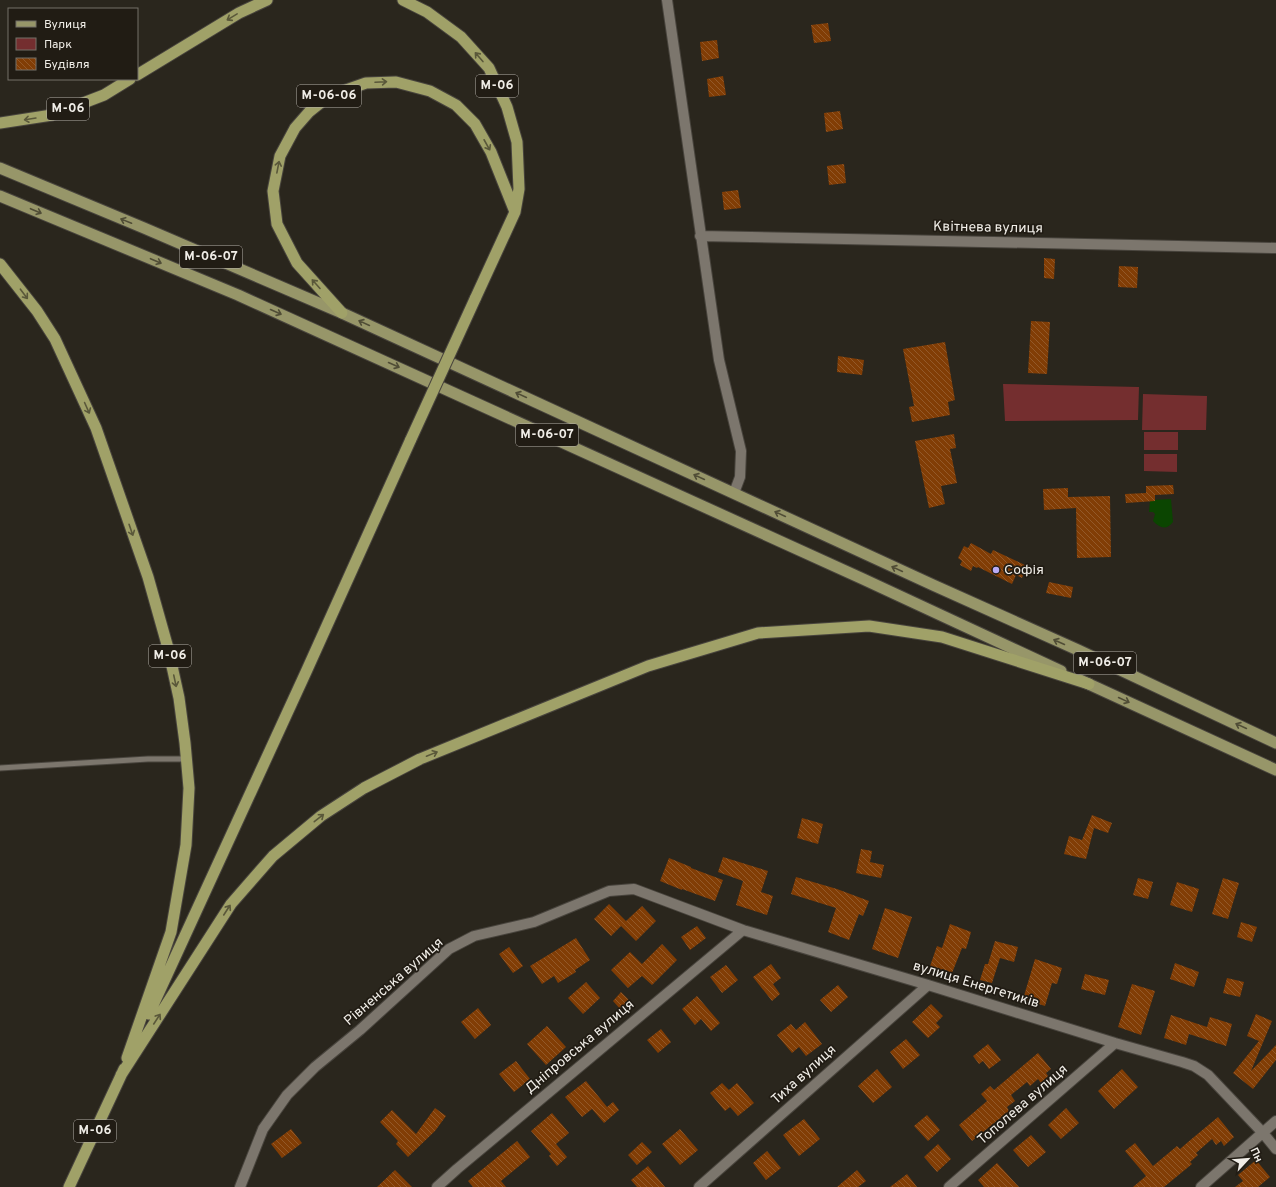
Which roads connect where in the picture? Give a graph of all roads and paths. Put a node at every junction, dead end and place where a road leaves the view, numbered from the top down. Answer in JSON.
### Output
{"nodes":[{"id":1,"x":267,"y":0,"type":"edge"},
{"id":2,"x":403,"y":0,"type":"edge"},
{"id":3,"x":667,"y":0,"type":"edge"},
{"id":4,"x":138,"y":74,"type":"edge"},
{"id":5,"x":128,"y":80,"type":"edge"},
{"id":6,"x":0,"y":123,"type":"edge"},
{"id":7,"x":0,"y":168,"type":"edge"},
{"id":8,"x":0,"y":196,"type":"edge"},
{"id":9,"x":515,"y":212,"type":"junction"},
{"id":10,"x":700,"y":236,"type":"junction"},
{"id":11,"x":1276,"y":248,"type":"edge"},
{"id":12,"x":0,"y":264,"type":"edge"},
{"id":13,"x":342,"y":313,"type":"junction"},
{"id":14,"x":734,"y":493,"type":"junction"},
{"id":15,"x":1089,"y":684,"type":"junction"},
{"id":16,"x":1276,"y":743,"type":"edge"},
{"id":17,"x":187,"y":759,"type":"junction"},
{"id":18,"x":0,"y":768,"type":"edge"},
{"id":19,"x":1276,"y":770,"type":"edge"},
{"id":20,"x":637,"y":889,"type":"joint"},
{"id":21,"x":743,"y":930,"type":"junction"},
{"id":22,"x":928,"y":985,"type":"junction"},
{"id":23,"x":1115,"y":1043,"type":"junction"},
{"id":24,"x":121,"y":1075,"type":"junction"},
{"id":25,"x":1276,"y":1121,"type":"edge"},
{"id":26,"x":1263,"y":1133,"type":"junction"},
{"id":27,"x":1276,"y":1149,"type":"edge"},
{"id":28,"x":70,"y":1187,"type":"edge"},
{"id":29,"x":240,"y":1187,"type":"edge"},
{"id":30,"x":437,"y":1187,"type":"edge"},
{"id":31,"x":699,"y":1187,"type":"edge"},
{"id":32,"x":949,"y":1187,"type":"edge"},
{"id":33,"x":1201,"y":1187,"type":"edge"}],
"edges":[{"from":1,"to":4,"type":"highway","one_way":true},
{"from":9,"to":2,"type":"highway","number":"М-06","one_way":true},
{"from":3,"to":10,"type":"street"},
{"from":5,"to":6,"type":"highway","number":"М-06","one_way":true},
{"from":13,"to":7,"type":"main road","number":"М-06-07","one_way":true},
{"from":8,"to":15,"type":"main road","number":"М-06-07","one_way":true},
{"from":13,"to":9,"type":"highway","number":"М-06-06","one_way":true},
{"from":9,"to":24,"type":"highway","number":"М-06","bridge":true},
{"from":10,"to":11,"type":"street","name":"Квітнева вулиця"},
{"from":10,"to":14,"type":"street"},
{"from":12,"to":17,"type":"highway","number":"М-06","one_way":true},
{"from":14,"to":13,"type":"main road","number":"М-06-07","one_way":true},
{"from":16,"to":14,"type":"main road","number":"М-06-07","one_way":true},
{"from":15,"to":19,"type":"main road","number":"М-06-07","one_way":true},
{"from":24,"to":15,"type":"highway","one_way":true},
{"from":17,"to":18,"type":"lane"},
{"from":17,"to":24,"type":"highway","number":"М-06"},
{"from":20,"to":21,"type":"street","name":"вулиця Енергетиків"},
{"from":20,"to":29,"type":"street","name":"Рівненська вулиця"},
{"from":21,"to":22,"type":"street","name":"вулиця Енергетиків"},
{"from":21,"to":30,"type":"street","name":"Дніпровська вулиця"},
{"from":22,"to":23,"type":"street","name":"вулиця Енергетиків"},
{"from":22,"to":31,"type":"street","name":"Тиха вулиця"},
{"from":23,"to":26,"type":"street","name":"вулиця Енергетиків"},
{"from":23,"to":32,"type":"street","name":"Тополева вулиця"},
{"from":24,"to":28,"type":"highway","number":"М-06"},
{"from":25,"to":26,"type":"street"},
{"from":26,"to":27,"type":"street","name":"вулиця Енергетиків"},
{"from":26,"to":33,"type":"street"}]}
